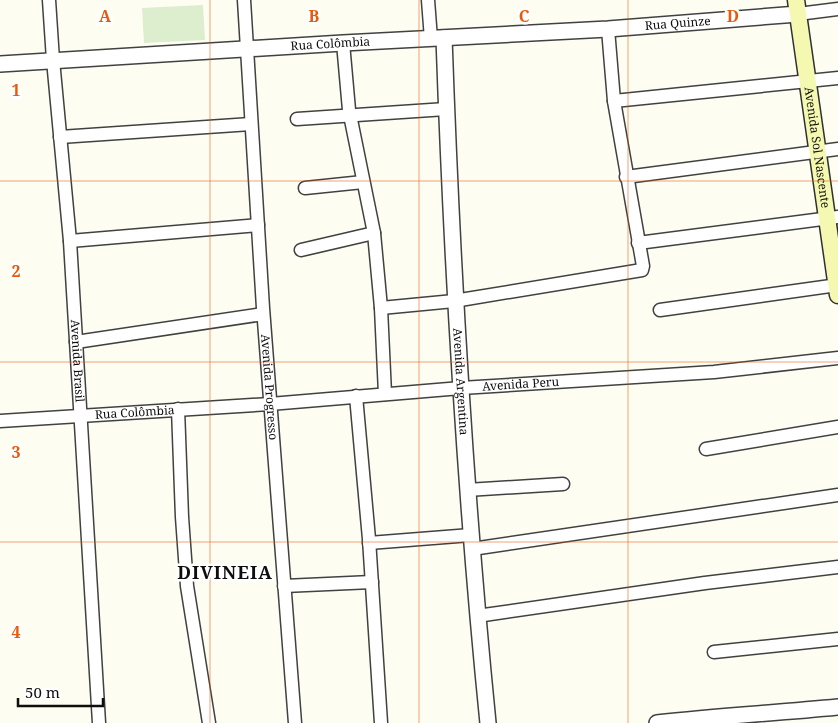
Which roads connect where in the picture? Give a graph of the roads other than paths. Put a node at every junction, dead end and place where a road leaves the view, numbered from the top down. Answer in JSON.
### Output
{"nodes":[{"id":1,"x":49,"y":0,"type":"edge"},
{"id":2,"x":244,"y":0,"type":"edge"},
{"id":3,"x":428,"y":0,"type":"edge"},
{"id":4,"x":797,"y":7,"type":"edge"},
{"id":5,"x":838,"y":9,"type":"edge"},
{"id":6,"x":608,"y":29,"type":"junction"},
{"id":7,"x":437,"y":38,"type":"junction"},
{"id":8,"x":343,"y":43,"type":"junction"},
{"id":9,"x":247,"y":49,"type":"junction"},
{"id":10,"x":53,"y":60,"type":"junction"},
{"id":11,"x":0,"y":64,"type":"edge"},
{"id":12,"x":838,"y":78,"type":"edge"},
{"id":13,"x":808,"y":81,"type":"junction"},
{"id":14,"x":614,"y":101,"type":"junction"},
{"id":15,"x":446,"y":109,"type":"junction"},
{"id":16,"x":350,"y":116,"type":"junction"},
{"id":17,"x":297,"y":119,"type":"dead end"},
{"id":18,"x":251,"y":124,"type":"junction"},
{"id":19,"x":60,"y":137,"type":"junction"},
{"id":20,"x":838,"y":149,"type":"edge"},
{"id":21,"x":818,"y":152,"type":"junction"},
{"id":22,"x":626,"y":177,"type":"junction"},
{"id":23,"x":363,"y":182,"type":"junction"},
{"id":24,"x":305,"y":188,"type":"dead end"},
{"id":25,"x":833,"y":218,"type":"edge"},
{"id":26,"x":258,"y":225,"type":"junction"},
{"id":27,"x":374,"y":233,"type":"junction"},
{"id":28,"x":70,"y":241,"type":"junction"},
{"id":29,"x":638,"y":243,"type":"junction"},
{"id":30,"x":300,"y":250,"type":"dead end"},
{"id":31,"x":838,"y":289,"type":"edge"},
{"id":32,"x":454,"y":301,"type":"junction"},
{"id":33,"x":381,"y":308,"type":"junction"},
{"id":34,"x":660,"y":310,"type":"dead end"},
{"id":35,"x":263,"y":314,"type":"junction"},
{"id":36,"x":76,"y":342,"type":"junction"},
{"id":37,"x":838,"y":358,"type":"edge"},
{"id":38,"x":461,"y":388,"type":"junction"},
{"id":39,"x":385,"y":394,"type":"junction"},
{"id":40,"x":356,"y":396,"type":"junction"},
{"id":41,"x":270,"y":404,"type":"junction"},
{"id":42,"x":178,"y":409,"type":"junction"},
{"id":43,"x":80,"y":415,"type":"junction"},
{"id":44,"x":0,"y":421,"type":"edge"},
{"id":45,"x":838,"y":427,"type":"edge"},
{"id":46,"x":706,"y":450,"type":"dead end"},
{"id":47,"x":563,"y":484,"type":"dead end"},
{"id":48,"x":467,"y":490,"type":"junction"},
{"id":49,"x":838,"y":495,"type":"edge"},
{"id":50,"x":471,"y":542,"type":"junction"},
{"id":51,"x":370,"y":543,"type":"junction"},
{"id":52,"x":838,"y":567,"type":"edge"},
{"id":53,"x":372,"y":582,"type":"junction"},
{"id":54,"x":284,"y":586,"type":"junction"},
{"id":55,"x":477,"y":616,"type":"junction"},
{"id":56,"x":838,"y":639,"type":"edge"},
{"id":57,"x":714,"y":652,"type":"dead end"},
{"id":58,"x":838,"y":707,"type":"edge"},
{"id":59,"x":100,"y":723,"type":"edge"},
{"id":60,"x":209,"y":723,"type":"edge"},
{"id":61,"x":294,"y":723,"type":"edge"},
{"id":62,"x":381,"y":723,"type":"edge"},
{"id":63,"x":488,"y":723,"type":"edge"},
{"id":64,"x":657,"y":723,"type":"edge"}],
"edges":[{"from":1,"to":10,"type":"street","name":"Avenida Brasil"},
{"from":2,"to":9,"type":"street","name":"Avenida Progresso"},
{"from":3,"to":7,"type":"street","name":"Avenida Argentina"},
{"from":4,"to":5,"type":"street","name":"Rua Quinze"},
{"from":4,"to":6,"type":"street","name":"Rua Quinze"},
{"from":4,"to":13,"type":"main road","name":"Avenida Sol Nascente"},
{"from":6,"to":7,"type":"street","name":"Rua Colômbia"},
{"from":6,"to":14,"type":"street"},
{"from":7,"to":8,"type":"street","name":"Rua Colômbia"},
{"from":7,"to":15,"type":"street","name":"Avenida Argentina"},
{"from":8,"to":9,"type":"street","name":"Rua Colômbia"},
{"from":8,"to":16,"type":"street"},
{"from":9,"to":10,"type":"street","name":"Rua Colômbia"},
{"from":9,"to":18,"type":"street","name":"Avenida Progresso"},
{"from":10,"to":11,"type":"street","name":"Rua Colômbia"},
{"from":10,"to":19,"type":"street","name":"Avenida Brasil"},
{"from":12,"to":13,"type":"street"},
{"from":13,"to":14,"type":"street"},
{"from":13,"to":21,"type":"main road","name":"Avenida Sol Nascente"},
{"from":14,"to":22,"type":"street"},
{"from":15,"to":16,"type":"street"},
{"from":15,"to":32,"type":"street","name":"Avenida Argentina"},
{"from":16,"to":17,"type":"street"},
{"from":16,"to":23,"type":"street"},
{"from":18,"to":19,"type":"street"},
{"from":18,"to":26,"type":"street","name":"Avenida Progresso"},
{"from":19,"to":28,"type":"street","name":"Avenida Brasil"},
{"from":20,"to":21,"type":"street"},
{"from":21,"to":22,"type":"street"},
{"from":21,"to":25,"type":"main road","name":"Avenida Sol Nascente"},
{"from":22,"to":29,"type":"street"},
{"from":23,"to":24,"type":"street"},
{"from":23,"to":27,"type":"street"},
{"from":25,"to":29,"type":"street"},
{"from":25,"to":31,"type":"main road","name":"Avenida Sol Nascente"},
{"from":26,"to":28,"type":"street"},
{"from":26,"to":35,"type":"street","name":"Avenida Progresso"},
{"from":27,"to":30,"type":"street"},
{"from":27,"to":33,"type":"street"},
{"from":28,"to":36,"type":"street","name":"Avenida Brasil"},
{"from":29,"to":32,"type":"street"},
{"from":31,"to":34,"type":"street"},
{"from":32,"to":33,"type":"street"},
{"from":32,"to":38,"type":"street","name":"Avenida Argentina"},
{"from":33,"to":39,"type":"street"},
{"from":35,"to":36,"type":"street"},
{"from":35,"to":41,"type":"street","name":"Avenida Progresso"},
{"from":36,"to":43,"type":"street","name":"Avenida Brasil"},
{"from":37,"to":38,"type":"street","name":"Avenida Peru"},
{"from":38,"to":39,"type":"street","name":"Avenida Peru"},
{"from":38,"to":48,"type":"street","name":"Avenida Argentina"},
{"from":39,"to":40,"type":"street","name":"Avenida Peru"},
{"from":40,"to":41,"type":"street","name":"Avenida Peru"},
{"from":40,"to":51,"type":"street"},
{"from":41,"to":42,"type":"street","name":"Rua Colômbia"},
{"from":41,"to":54,"type":"street","name":"Avenida Progresso"},
{"from":42,"to":43,"type":"street","name":"Rua Colômbia"},
{"from":42,"to":60,"type":"street"},
{"from":43,"to":44,"type":"street","name":"Rua Colômbia"},
{"from":43,"to":59,"type":"street","name":"Avenida Brasil"},
{"from":45,"to":46,"type":"street"},
{"from":47,"to":48,"type":"street"},
{"from":48,"to":50,"type":"street","name":"Avenida Argentina"},
{"from":49,"to":50,"type":"street"},
{"from":50,"to":51,"type":"street"},
{"from":50,"to":55,"type":"street","name":"Avenida Argentina"},
{"from":51,"to":53,"type":"street"},
{"from":52,"to":55,"type":"street"},
{"from":53,"to":54,"type":"street"},
{"from":53,"to":62,"type":"street"},
{"from":54,"to":61,"type":"street","name":"Avenida Progresso"},
{"from":55,"to":63,"type":"street","name":"Avenida Argentina"},
{"from":56,"to":57,"type":"street"},
{"from":58,"to":64,"type":"street"}]}
